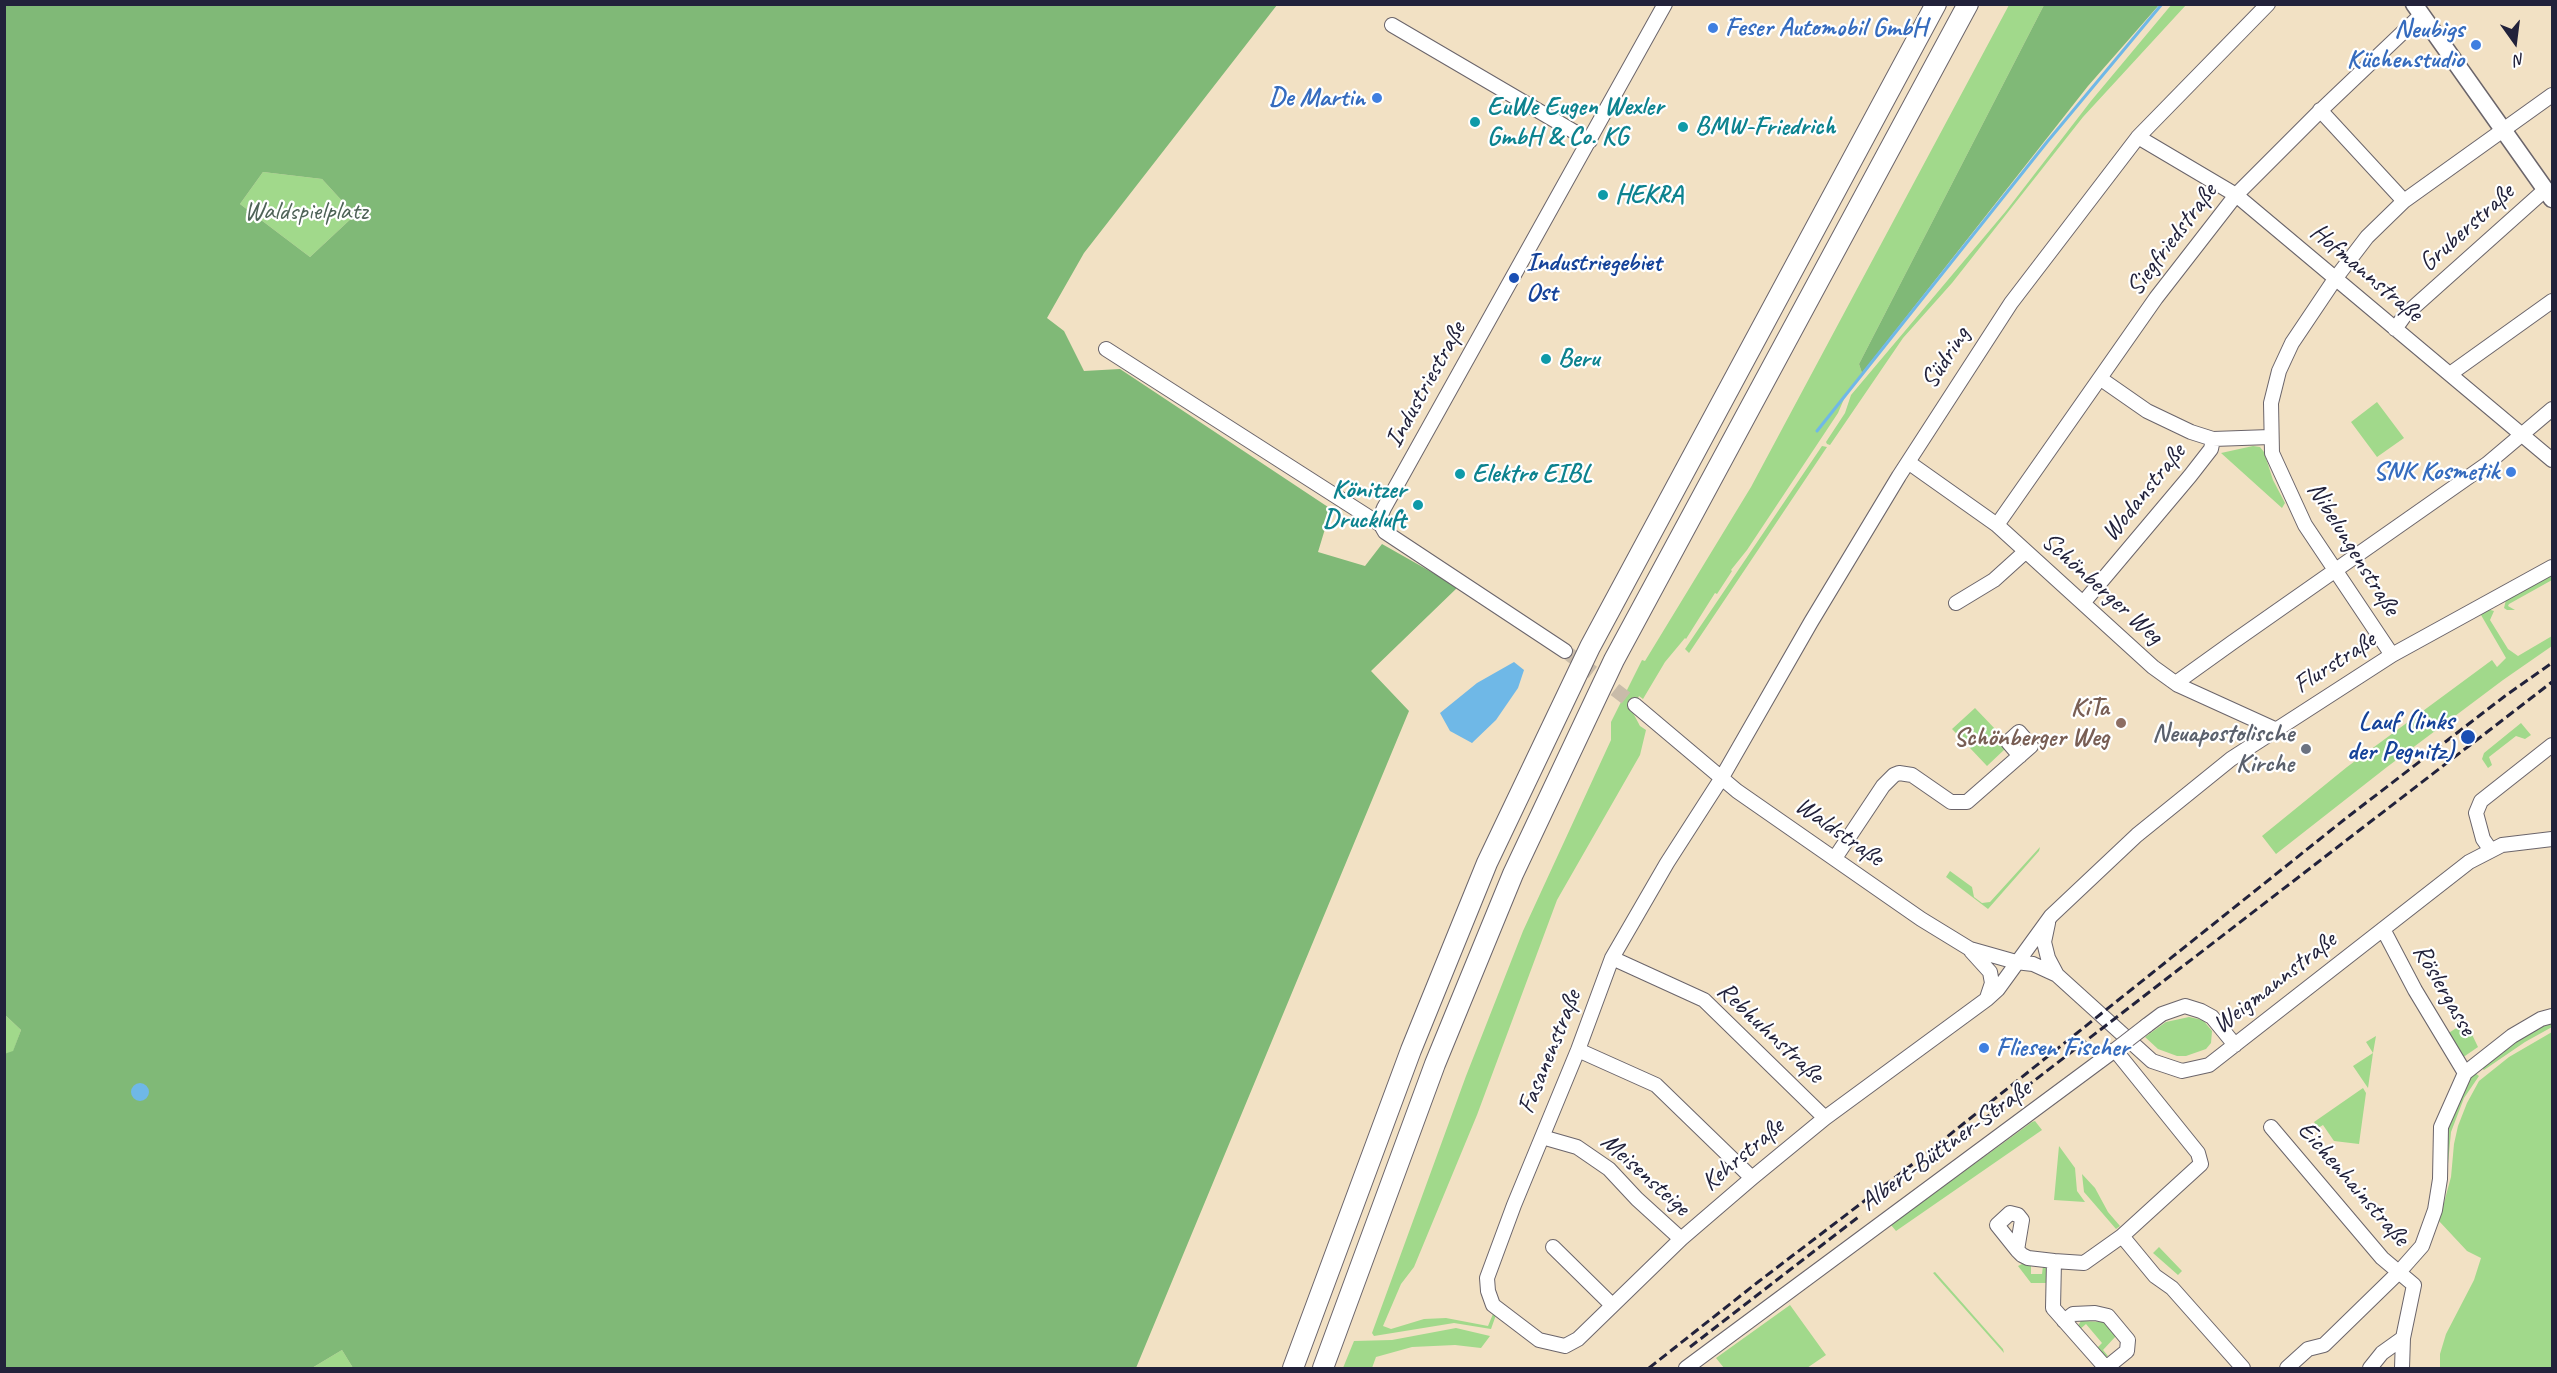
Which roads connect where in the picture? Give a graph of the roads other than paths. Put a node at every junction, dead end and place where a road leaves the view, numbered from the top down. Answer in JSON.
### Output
{"nodes":[{"id":1,"x":1665,"y":4,"type":"edge"},
{"id":2,"x":1936,"y":4,"type":"edge"},
{"id":3,"x":1968,"y":4,"type":"edge"},
{"id":4,"x":2268,"y":4,"type":"edge"},
{"id":5,"x":2418,"y":10,"type":"edge"},
{"id":6,"x":1392,"y":25,"type":"dead end"},
{"id":7,"x":2553,"y":95,"type":"edge"},
{"id":8,"x":2320,"y":110,"type":"junction"},
{"id":9,"x":2503,"y":129,"type":"junction"},
{"id":10,"x":2138,"y":137,"type":"junction"},
{"id":11,"x":1590,"y":141,"type":"junction"},
{"id":12,"x":2549,"y":194,"type":"edge"},
{"id":13,"x":2236,"y":195,"type":"junction"},
{"id":14,"x":2404,"y":201,"type":"junction"},
{"id":15,"x":2335,"y":279,"type":"junction"},
{"id":16,"x":2553,"y":301,"type":"edge"},
{"id":17,"x":2396,"y":329,"type":"junction"},
{"id":18,"x":1106,"y":349,"type":"dead end"},
{"id":19,"x":2450,"y":374,"type":"junction"},
{"id":20,"x":2101,"y":379,"type":"junction"},
{"id":21,"x":2553,"y":409,"type":"edge"},
{"id":22,"x":2522,"y":432,"type":"junction"},
{"id":23,"x":2270,"y":437,"type":"junction"},
{"id":24,"x":2214,"y":439,"type":"junction"},
{"id":25,"x":2553,"y":460,"type":"edge"},
{"id":26,"x":1908,"y":462,"type":"junction"},
{"id":27,"x":1381,"y":525,"type":"junction"},
{"id":28,"x":1997,"y":525,"type":"junction"},
{"id":29,"x":2025,"y":552,"type":"junction"},
{"id":30,"x":2553,"y":567,"type":"edge"},
{"id":31,"x":2335,"y":569,"type":"junction"},
{"id":32,"x":1956,"y":603,"type":"dead end"},
{"id":33,"x":2083,"y":603,"type":"junction"},
{"id":34,"x":1565,"y":651,"type":"tunnel mouth"},
{"id":35,"x":2392,"y":655,"type":"junction"},
{"id":36,"x":2178,"y":685,"type":"junction"},
{"id":37,"x":1635,"y":705,"type":"tunnel mouth"},
{"id":38,"x":2277,"y":730,"type":"junction"},
{"id":39,"x":2553,"y":745,"type":"edge"},
{"id":40,"x":2020,"y":756,"type":"dead end"},
{"id":41,"x":1721,"y":779,"type":"junction"},
{"id":42,"x":2553,"y":838,"type":"edge"},
{"id":43,"x":2490,"y":849,"type":"junction"},
{"id":44,"x":1835,"y":858,"type":"junction"},
{"id":45,"x":2051,"y":916,"type":"junction"},
{"id":46,"x":2384,"y":929,"type":"junction"},
{"id":47,"x":1970,"y":949,"type":"junction"},
{"id":48,"x":1612,"y":958,"type":"junction"},
{"id":49,"x":2016,"y":962,"type":"junction"},
{"id":50,"x":2033,"y":964,"type":"joint"},
{"id":51,"x":2057,"y":975,"type":"junction"},
{"id":52,"x":1987,"y":999,"type":"junction"},
{"id":53,"x":2553,"y":1016,"type":"edge"},
{"id":54,"x":2235,"y":1045,"type":"junction"},
{"id":55,"x":1578,"y":1050,"type":"junction"},
{"id":56,"x":2115,"y":1050,"type":"junction"},
{"id":57,"x":2465,"y":1073,"type":"junction"},
{"id":58,"x":1825,"y":1118,"type":"junction"},
{"id":59,"x":2271,"y":1127,"type":"dead end"},
{"id":60,"x":1542,"y":1137,"type":"junction"},
{"id":61,"x":1752,"y":1178,"type":"junction"},
{"id":62,"x":2121,"y":1236,"type":"junction"},
{"id":63,"x":1680,"y":1239,"type":"junction"},
{"id":64,"x":1553,"y":1247,"type":"dead end"},
{"id":65,"x":2017,"y":1250,"type":"dead end"},
{"id":66,"x":2054,"y":1261,"type":"junction"},
{"id":67,"x":2399,"y":1272,"type":"junction"},
{"id":68,"x":1611,"y":1305,"type":"junction"},
{"id":69,"x":2064,"y":1321,"type":"junction"},
{"id":70,"x":2403,"y":1338,"type":"junction"},
{"id":71,"x":1539,"y":1340,"type":"joint"},
{"id":72,"x":1293,"y":1368,"type":"edge"},
{"id":73,"x":1323,"y":1368,"type":"edge"},
{"id":74,"x":1686,"y":1368,"type":"edge"},
{"id":75,"x":2106,"y":1368,"type":"edge"},
{"id":76,"x":2243,"y":1368,"type":"edge"},
{"id":77,"x":2287,"y":1368,"type":"edge"},
{"id":78,"x":2370,"y":1368,"type":"edge"},
{"id":79,"x":2402,"y":1368,"type":"edge"}],
"edges":[{"from":1,"to":11,"type":"street","name":"Industriestraße"},
{"from":2,"to":72,"type":"highway"},
{"from":3,"to":73,"type":"highway"},
{"from":4,"to":10,"type":"street","name":"Südring"},
{"from":5,"to":8,"type":"street","name":"Siegfriedstraße"},
{"from":5,"to":9,"type":"main road"},
{"from":6,"to":11,"type":"street"},
{"from":7,"to":9,"type":"street","name":"Nibelungenstraße"},
{"from":8,"to":13,"type":"street","name":"Siegfriedstraße"},
{"from":8,"to":14,"type":"street"},
{"from":9,"to":12,"type":"main road"},
{"from":9,"to":14,"type":"street","name":"Nibelungenstraße"},
{"from":10,"to":13,"type":"street","name":"Hofmannstraße"},
{"from":10,"to":26,"type":"street","name":"Südring"},
{"from":11,"to":27,"type":"street","name":"Industriestraße"},
{"from":12,"to":17,"type":"street","name":"Gruberstraße"},
{"from":13,"to":15,"type":"street","name":"Hofmannstraße"},
{"from":13,"to":20,"type":"street","name":"Siegfriedstraße"},
{"from":14,"to":15,"type":"street","name":"Nibelungenstraße"},
{"from":15,"to":17,"type":"street","name":"Hofmannstraße"},
{"from":15,"to":23,"type":"street","name":"Nibelungenstraße"},
{"from":16,"to":19,"type":"street"},
{"from":17,"to":19,"type":"street","name":"Hofmannstraße"},
{"from":18,"to":27,"type":"street"},
{"from":19,"to":22,"type":"street","name":"Hofmannstraße"},
{"from":20,"to":24,"type":"street"},
{"from":20,"to":28,"type":"street","name":"Siegfriedstraße"},
{"from":21,"to":22,"type":"street"},
{"from":22,"to":25,"type":"street","name":"Hofmannstraße"},
{"from":22,"to":31,"type":"street"},
{"from":23,"to":24,"type":"street"},
{"from":23,"to":31,"type":"street","name":"Nibelungenstraße"},
{"from":24,"to":33,"type":"street","name":"Wodanstraße"},
{"from":26,"to":28,"type":"street","name":"Schönberger Weg"},
{"from":26,"to":41,"type":"street","name":"Südring"},
{"from":27,"to":34,"type":"street"},
{"from":28,"to":29,"type":"street","name":"Schönberger Weg"},
{"from":29,"to":32,"type":"street"},
{"from":29,"to":33,"type":"street","name":"Schönberger Weg"},
{"from":30,"to":35,"type":"street","name":"Flurstraße"},
{"from":31,"to":35,"type":"street","name":"Nibelungenstraße"},
{"from":31,"to":36,"type":"street"},
{"from":33,"to":36,"type":"street","name":"Schönberger Weg"},
{"from":35,"to":38,"type":"street","name":"Flurstraße"},
{"from":36,"to":38,"type":"street","name":"Schönberger Weg"},
{"from":37,"to":41,"type":"street","name":"Waldstraße"},
{"from":38,"to":45,"type":"street","name":"Flurstraße"},
{"from":39,"to":43,"type":"street"},
{"from":40,"to":44,"type":"street"},
{"from":41,"to":44,"type":"street","name":"Waldstraße"},
{"from":41,"to":48,"type":"street","name":"Fasanenstraße"},
{"from":42,"to":43,"type":"street","name":"Weigmannstraße"},
{"from":43,"to":46,"type":"street","name":"Weigmannstraße"},
{"from":44,"to":47,"type":"street","name":"Waldstraße"},
{"from":45,"to":49,"type":"street","name":"Flurstraße"},
{"from":45,"to":51,"type":"street"},
{"from":46,"to":54,"type":"street","name":"Weigmannstraße"},
{"from":46,"to":57,"type":"street","name":"Röslergasse"},
{"from":47,"to":49,"type":"street","name":"Waldstraße"},
{"from":47,"to":52,"type":"street"},
{"from":48,"to":55,"type":"street","name":"Fasanenstraße"},
{"from":48,"to":58,"type":"street","name":"Rebhuhnstraße"},
{"from":49,"to":50,"type":"street","name":"Waldstraße"},
{"from":49,"to":52,"type":"street","name":"Kehrstraße"},
{"from":50,"to":51,"type":"street","name":"Weigmannstraße"},
{"from":51,"to":54,"type":"street","name":"Weigmannstraße"},
{"from":52,"to":58,"type":"street","name":"Kehrstraße"},
{"from":53,"to":57,"type":"street","name":"Eichenhainstraße"},
{"from":54,"to":56,"type":"street","name":"Albert-Büttner-Straße","bridge":true},
{"from":55,"to":60,"type":"street","name":"Fasanenstraße"},
{"from":55,"to":61,"type":"street"},
{"from":56,"to":62,"type":"street"},
{"from":56,"to":74,"type":"street","name":"Albert-Büttner-Straße"},
{"from":57,"to":67,"type":"street","name":"Eichenhainstraße"},
{"from":58,"to":61,"type":"street","name":"Kehrstraße"},
{"from":59,"to":67,"type":"street","name":"Eichenhainstraße"},
{"from":60,"to":63,"type":"street","name":"Meisensteige"},
{"from":60,"to":71,"type":"street","name":"Fasanenstraße"},
{"from":61,"to":63,"type":"street","name":"Kehrstraße"},
{"from":62,"to":66,"type":"street"},
{"from":62,"to":76,"type":"street"},
{"from":63,"to":68,"type":"street","name":"Kehrstraße"},
{"from":64,"to":68,"type":"street"},
{"from":65,"to":66,"type":"street"},
{"from":66,"to":69,"type":"street"},
{"from":67,"to":70,"type":"street"},
{"from":67,"to":77,"type":"street","name":"Eichenhainstraße"},
{"from":68,"to":71,"type":"street","name":"Kehrstraße"},
{"from":69,"to":75,"type":"street"},
{"from":69,"to":75,"type":"street"},
{"from":70,"to":78,"type":"street"},
{"from":70,"to":79,"type":"street"}]}
